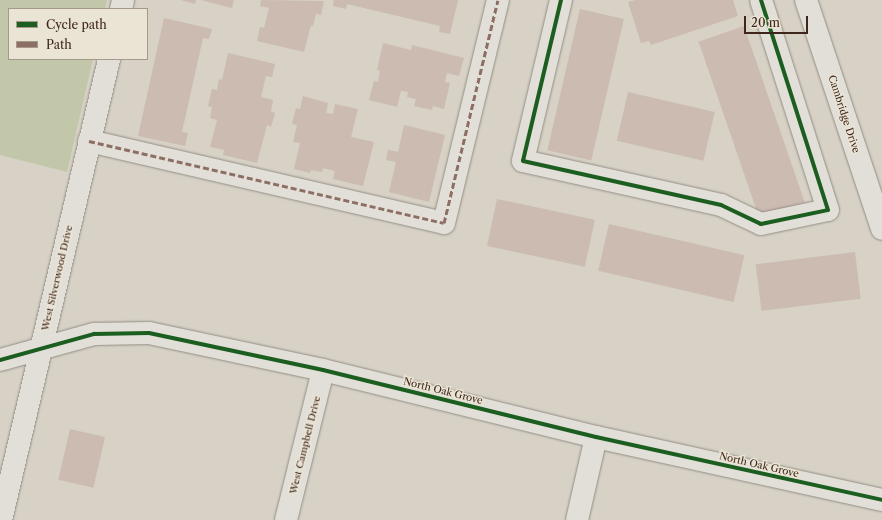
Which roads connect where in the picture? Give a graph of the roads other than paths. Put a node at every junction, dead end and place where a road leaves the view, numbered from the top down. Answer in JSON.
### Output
{"nodes":[{"id":1,"x":498,"y":0,"type":"edge"},
{"id":2,"x":560,"y":0,"type":"edge"},
{"id":3,"x":761,"y":0,"type":"edge"},
{"id":4,"x":806,"y":0,"type":"edge"},
{"id":5,"x":109,"y":60,"type":"edge"},
{"id":6,"x":89,"y":141,"type":"junction"},
{"id":7,"x":882,"y":229,"type":"edge"},
{"id":8,"x":41,"y":349,"type":"junction"},
{"id":9,"x":0,"y":360,"type":"edge"},
{"id":10,"x":323,"y":370,"type":"junction"},
{"id":11,"x":596,"y":437,"type":"junction"},
{"id":12,"x":882,"y":500,"type":"edge"},
{"id":13,"x":1,"y":520,"type":"edge"},
{"id":14,"x":286,"y":520,"type":"edge"},
{"id":15,"x":577,"y":520,"type":"edge"}],
"edges":[{"from":1,"to":6,"type":"street"},
{"from":2,"to":3,"type":"street"},
{"from":4,"to":7,"type":"street","name":"Cambridge Drive"},
{"from":5,"to":6,"type":"street","name":"West Silverwood Drive"},
{"from":6,"to":8,"type":"street","name":"West Silverwood Drive"},
{"from":8,"to":9,"type":"street","name":"North Oak Grove"},
{"from":8,"to":10,"type":"street","name":"North Oak Grove"},
{"from":8,"to":13,"type":"street","name":"West Silverwood Drive"},
{"from":10,"to":11,"type":"street","name":"North Oak Grove"},
{"from":10,"to":14,"type":"street","name":"West Campbell Drive"},
{"from":11,"to":12,"type":"street","name":"North Oak Grove"},
{"from":11,"to":15,"type":"street"}]}
